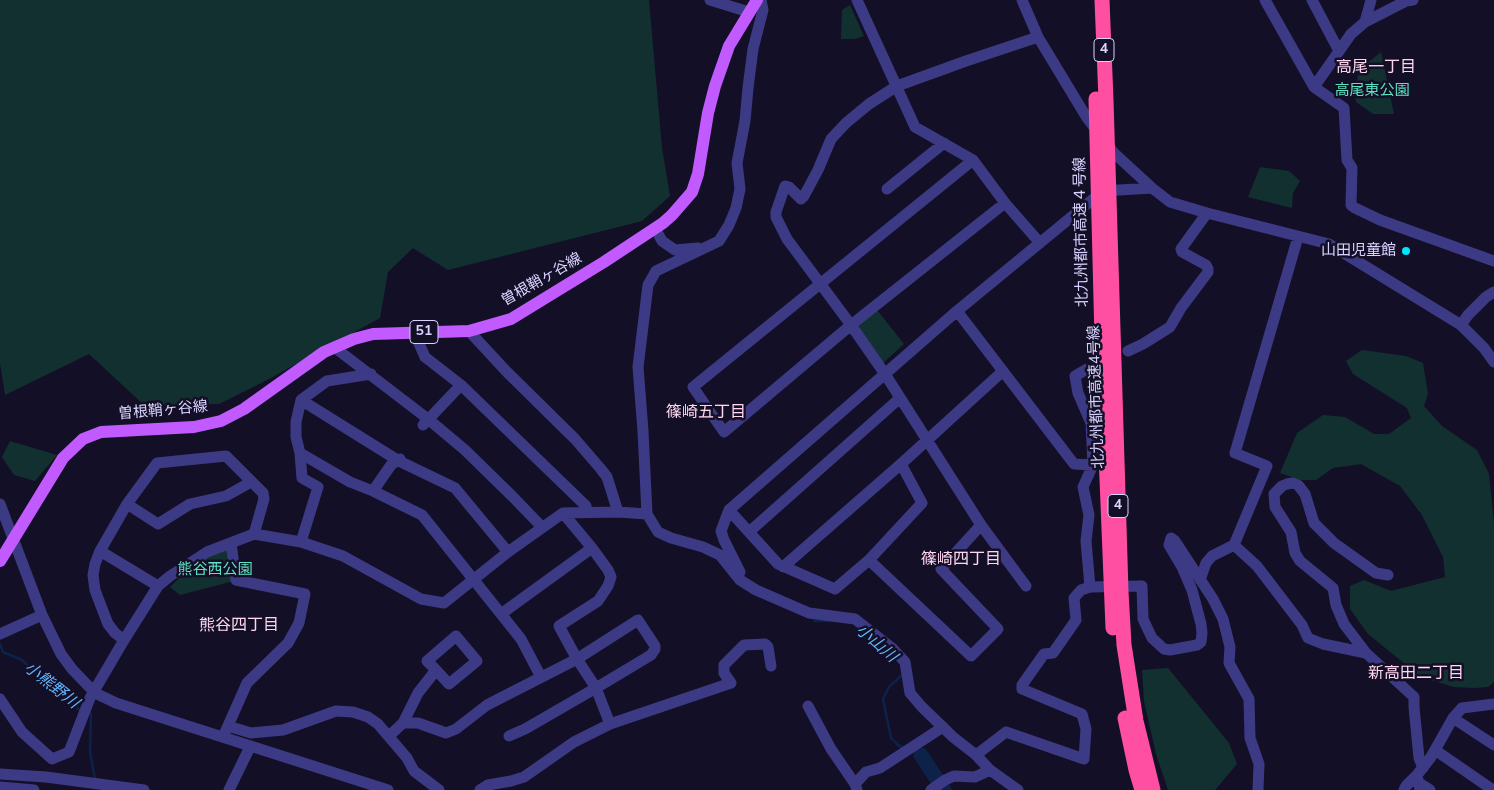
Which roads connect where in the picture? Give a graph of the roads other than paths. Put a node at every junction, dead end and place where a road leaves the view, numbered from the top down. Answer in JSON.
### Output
{"nodes":[{"id":1,"x":710,"y":0,"type":"edge"},
{"id":2,"x":757,"y":0,"type":"edge"},
{"id":3,"x":761,"y":0,"type":"edge"},
{"id":4,"x":857,"y":0,"type":"edge"},
{"id":5,"x":1022,"y":0,"type":"edge"},
{"id":6,"x":1092,"y":0,"type":"edge"},
{"id":7,"x":1102,"y":0,"type":"edge"},
{"id":8,"x":1266,"y":0,"type":"edge"},
{"id":9,"x":1312,"y":0,"type":"edge"},
{"id":10,"x":1371,"y":0,"type":"edge"},
{"id":11,"x":1408,"y":0,"type":"edge"},
{"id":12,"x":750,"y":12,"type":"junction"},
{"id":13,"x":1365,"y":22,"type":"junction"},
{"id":14,"x":1038,"y":38,"type":"junction"},
{"id":15,"x":1339,"y":51,"type":"junction"},
{"id":16,"x":897,"y":86,"type":"junction"},
{"id":17,"x":1314,"y":87,"type":"junction"},
{"id":18,"x":1101,"y":99,"type":"junction"},
{"id":19,"x":944,"y":143,"type":"junction"},
{"id":20,"x":973,"y":160,"type":"junction"},
{"id":21,"x":1152,"y":188,"type":"junction"},
{"id":22,"x":888,"y":189,"type":"dead end"},
{"id":23,"x":1006,"y":203,"type":"junction"},
{"id":24,"x":1207,"y":213,"type":"junction"},
{"id":25,"x":1104,"y":220,"type":"junction"},
{"id":26,"x":655,"y":228,"type":"junction"},
{"id":27,"x":1298,"y":237,"type":"junction"},
{"id":28,"x":1040,"y":243,"type":"junction"},
{"id":29,"x":704,"y":248,"type":"junction"},
{"id":30,"x":1494,"y":261,"type":"edge"},
{"id":31,"x":821,"y":284,"type":"junction"},
{"id":32,"x":1494,"y":292,"type":"edge"},
{"id":33,"x":956,"y":311,"type":"junction"},
{"id":34,"x":851,"y":325,"type":"junction"},
{"id":35,"x":1461,"y":326,"type":"junction"},
{"id":36,"x":469,"y":331,"type":"junction"},
{"id":37,"x":414,"y":332,"type":"junction"},
{"id":38,"x":334,"y":347,"type":"junction"},
{"id":39,"x":1128,"y":350,"type":"dead end"},
{"id":40,"x":1494,"y":362,"type":"edge"},
{"id":41,"x":1087,"y":369,"type":"dead end"},
{"id":42,"x":1003,"y":371,"type":"junction"},
{"id":43,"x":371,"y":374,"type":"junction"},
{"id":44,"x":885,"y":374,"type":"junction"},
{"id":45,"x":462,"y":385,"type":"junction"},
{"id":46,"x":900,"y":398,"type":"junction"},
{"id":47,"x":301,"y":400,"type":"junction"},
{"id":48,"x":426,"y":422,"type":"junction"},
{"id":49,"x":926,"y":439,"type":"junction"},
{"id":50,"x":300,"y":453,"type":"junction"},
{"id":51,"x":399,"y":460,"type":"junction"},
{"id":52,"x":901,"y":464,"type":"junction"},
{"id":53,"x":1092,"y":465,"type":"junction"},
{"id":54,"x":251,"y":482,"type":"junction"},
{"id":55,"x":373,"y":491,"type":"junction"},
{"id":56,"x":0,"y":504,"type":"edge"},
{"id":57,"x":127,"y":504,"type":"junction"},
{"id":58,"x":729,"y":510,"type":"junction"},
{"id":59,"x":587,"y":512,"type":"junction"},
{"id":60,"x":618,"y":512,"type":"junction"},
{"id":61,"x":563,"y":513,"type":"junction"},
{"id":62,"x":647,"y":514,"type":"junction"},
{"id":63,"x":981,"y":525,"type":"junction"},
{"id":64,"x":542,"y":527,"type":"junction"},
{"id":65,"x":748,"y":532,"type":"junction"},
{"id":66,"x":254,"y":534,"type":"junction"},
{"id":67,"x":13,"y":538,"type":"junction"},
{"id":68,"x":301,"y":542,"type":"junction"},
{"id":69,"x":231,"y":543,"type":"junction"},
{"id":70,"x":1234,"y":545,"type":"junction"},
{"id":71,"x":592,"y":548,"type":"junction"},
{"id":72,"x":100,"y":551,"type":"junction"},
{"id":73,"x":508,"y":552,"type":"junction"},
{"id":74,"x":869,"y":560,"type":"junction"},
{"id":75,"x":0,"y":561,"type":"edge"},
{"id":76,"x":783,"y":567,"type":"junction"},
{"id":77,"x":1388,"y":575,"type":"dead end"},
{"id":78,"x":473,"y":580,"type":"junction"},
{"id":79,"x":740,"y":580,"type":"junction"},
{"id":80,"x":1200,"y":580,"type":"junction"},
{"id":81,"x":158,"y":586,"type":"junction"},
{"id":82,"x":1026,"y":586,"type":"dead end"},
{"id":83,"x":1090,"y":587,"type":"junction"},
{"id":84,"x":501,"y":614,"type":"junction"},
{"id":85,"x":42,"y":615,"type":"junction"},
{"id":86,"x":0,"y":634,"type":"edge"},
{"id":87,"x":124,"y":640,"type":"junction"},
{"id":88,"x":1366,"y":653,"type":"junction"},
{"id":89,"x":577,"y":659,"type":"junction"},
{"id":90,"x":771,"y":666,"type":"dead end"},
{"id":91,"x":436,"y":670,"type":"dead end"},
{"id":92,"x":541,"y":677,"type":"junction"},
{"id":93,"x":596,"y":688,"type":"junction"},
{"id":94,"x":95,"y":693,"type":"junction"},
{"id":95,"x":0,"y":699,"type":"edge"},
{"id":96,"x":1494,"y":704,"type":"edge"},
{"id":97,"x":808,"y":706,"type":"dead end"},
{"id":98,"x":1453,"y":718,"type":"junction"},
{"id":99,"x":403,"y":723,"type":"junction"},
{"id":100,"x":610,"y":724,"type":"junction"},
{"id":101,"x":228,"y":726,"type":"junction"},
{"id":102,"x":943,"y":727,"type":"junction"},
{"id":103,"x":389,"y":736,"type":"junction"},
{"id":104,"x":509,"y":736,"type":"dead end"},
{"id":105,"x":223,"y":737,"type":"junction"},
{"id":106,"x":1494,"y":746,"type":"edge"},
{"id":107,"x":250,"y":747,"type":"junction"},
{"id":108,"x":1435,"y":750,"type":"junction"},
{"id":109,"x":976,"y":756,"type":"junction"},
{"id":110,"x":52,"y":759,"type":"junction"},
{"id":111,"x":990,"y":770,"type":"junction"},
{"id":112,"x":0,"y":774,"type":"edge"},
{"id":113,"x":46,"y":777,"type":"junction"},
{"id":114,"x":1420,"y":779,"type":"edge"},
{"id":115,"x":0,"y":787,"type":"edge"},
{"id":116,"x":856,"y":787,"type":"edge"},
{"id":117,"x":34,"y":790,"type":"edge"},
{"id":118,"x":144,"y":790,"type":"edge"},
{"id":119,"x":229,"y":790,"type":"edge"},
{"id":120,"x":388,"y":790,"type":"edge"},
{"id":121,"x":439,"y":790,"type":"edge"},
{"id":122,"x":480,"y":790,"type":"edge"},
{"id":123,"x":931,"y":790,"type":"edge"},
{"id":124,"x":1018,"y":790,"type":"edge"},
{"id":125,"x":1142,"y":790,"type":"edge"},
{"id":126,"x":1153,"y":790,"type":"edge"},
{"id":127,"x":1258,"y":790,"type":"edge"},
{"id":128,"x":1404,"y":790,"type":"edge"},
{"id":129,"x":1430,"y":790,"type":"edge"},
{"id":130,"x":1493,"y":790,"type":"edge"}],
"edges":[{"from":1,"to":12,"type":"street"},
{"from":2,"to":12,"type":"main road","name":"曽根鞘ヶ谷線","number":"51"},
{"from":3,"to":29,"type":"street"},
{"from":4,"to":16,"type":"street"},
{"from":5,"to":14,"type":"street"},
{"from":6,"to":18,"type":"highway","number":"4"},
{"from":7,"to":18,"type":"highway","name":"北九州都市高速4号線","number":"4"},
{"from":8,"to":17,"type":"street"},
{"from":9,"to":15,"type":"street"},
{"from":10,"to":13,"type":"street"},
{"from":11,"to":13,"type":"street"},
{"from":12,"to":26,"type":"main road","name":"曽根鞘ヶ谷線","number":"51"},
{"from":13,"to":15,"type":"street"},
{"from":14,"to":16,"type":"street"},
{"from":14,"to":21,"type":"street"},
{"from":15,"to":17,"type":"street"},
{"from":16,"to":19,"type":"street"},
{"from":16,"to":31,"type":"street"},
{"from":17,"to":30,"type":"street"},
{"from":18,"to":25,"type":"highway","name":"北九州都市高速4号線","number":"4"},
{"from":19,"to":20,"type":"street"},
{"from":19,"to":22,"type":"street"},
{"from":20,"to":23,"type":"street"},
{"from":20,"to":31,"type":"street"},
{"from":21,"to":24,"type":"street"},
{"from":21,"to":28,"type":"street"},
{"from":23,"to":28,"type":"street"},
{"from":23,"to":34,"type":"street"},
{"from":24,"to":27,"type":"street"},
{"from":24,"to":39,"type":"street"},
{"from":25,"to":125,"type":"highway","name":"北九州都市高速４号線","number":"4"},
{"from":25,"to":126,"type":"highway","name":"北九州都市高速4号線","number":"4"},
{"from":26,"to":29,"type":"street"},
{"from":26,"to":36,"type":"main road","name":"曽根鞘ヶ谷線","number":"51"},
{"from":27,"to":35,"type":"street"},
{"from":27,"to":70,"type":"street"},
{"from":28,"to":33,"type":"street"},
{"from":29,"to":62,"type":"street"},
{"from":31,"to":34,"type":"street"},
{"from":31,"to":34,"type":"street"},
{"from":32,"to":35,"type":"street"},
{"from":33,"to":42,"type":"street"},
{"from":33,"to":44,"type":"street"},
{"from":34,"to":44,"type":"street"},
{"from":35,"to":40,"type":"street"},
{"from":36,"to":37,"type":"main road","name":"曽根鞘ヶ谷線","number":"51"},
{"from":36,"to":60,"type":"street"},
{"from":37,"to":38,"type":"main road","name":"曽根鞘ヶ谷線","number":"51"},
{"from":37,"to":45,"type":"street"},
{"from":38,"to":43,"type":"street"},
{"from":38,"to":67,"type":"main road","name":"曽根鞘ヶ谷線","number":"51"},
{"from":41,"to":53,"type":"street"},
{"from":42,"to":49,"type":"street"},
{"from":42,"to":53,"type":"street"},
{"from":43,"to":47,"type":"street"},
{"from":43,"to":48,"type":"street"},
{"from":44,"to":46,"type":"street"},
{"from":44,"to":58,"type":"street"},
{"from":45,"to":48,"type":"street"},
{"from":45,"to":59,"type":"street"},
{"from":46,"to":49,"type":"street"},
{"from":46,"to":65,"type":"street"},
{"from":47,"to":50,"type":"street"},
{"from":47,"to":51,"type":"street"},
{"from":48,"to":64,"type":"street"},
{"from":49,"to":52,"type":"street"},
{"from":49,"to":63,"type":"street"},
{"from":50,"to":55,"type":"street"},
{"from":50,"to":68,"type":"street"},
{"from":51,"to":55,"type":"street"},
{"from":51,"to":73,"type":"street"},
{"from":52,"to":74,"type":"street"},
{"from":52,"to":76,"type":"street"},
{"from":53,"to":83,"type":"street"},
{"from":54,"to":57,"type":"street"},
{"from":54,"to":57,"type":"street"},
{"from":54,"to":66,"type":"street"},
{"from":55,"to":78,"type":"street"},
{"from":56,"to":67,"type":"street"},
{"from":57,"to":72,"type":"street"},
{"from":58,"to":65,"type":"street"},
{"from":58,"to":79,"type":"street"},
{"from":59,"to":60,"type":"street"},
{"from":59,"to":61,"type":"street"},
{"from":60,"to":62,"type":"street"},
{"from":61,"to":64,"type":"street"},
{"from":61,"to":71,"type":"street"},
{"from":62,"to":79,"type":"street"},
{"from":63,"to":74,"type":"street"},
{"from":63,"to":82,"type":"street"},
{"from":64,"to":73,"type":"street"},
{"from":65,"to":76,"type":"street"},
{"from":66,"to":68,"type":"street"},
{"from":66,"to":69,"type":"street"},
{"from":67,"to":75,"type":"main road","name":"曽根鞘ヶ谷線","number":"51"},
{"from":67,"to":85,"type":"street"},
{"from":68,"to":78,"type":"street"},
{"from":69,"to":81,"type":"street"},
{"from":69,"to":101,"type":"street"},
{"from":70,"to":80,"type":"street"},
{"from":70,"to":88,"type":"street"},
{"from":71,"to":84,"type":"street"},
{"from":71,"to":89,"type":"street"},
{"from":72,"to":81,"type":"street"},
{"from":72,"to":87,"type":"street"},
{"from":73,"to":78,"type":"street"},
{"from":74,"to":76,"type":"street"},
{"from":77,"to":88,"type":"street"},
{"from":78,"to":84,"type":"street"},
{"from":79,"to":102,"type":"street"},
{"from":80,"to":83,"type":"street"},
{"from":80,"to":127,"type":"street"},
{"from":81,"to":87,"type":"street"},
{"from":83,"to":109,"type":"street"},
{"from":84,"to":92,"type":"street"},
{"from":85,"to":86,"type":"street"},
{"from":85,"to":94,"type":"street"},
{"from":87,"to":94,"type":"street"},
{"from":88,"to":114,"type":"street"},
{"from":89,"to":92,"type":"street"},
{"from":89,"to":93,"type":"street"},
{"from":89,"to":93,"type":"street"},
{"from":90,"to":100,"type":"street"},
{"from":91,"to":99,"type":"street"},
{"from":92,"to":99,"type":"street"},
{"from":93,"to":100,"type":"street"},
{"from":93,"to":104,"type":"street"},
{"from":94,"to":105,"type":"street"},
{"from":94,"to":110,"type":"street"},
{"from":95,"to":110,"type":"street"},
{"from":96,"to":98,"type":"street"},
{"from":97,"to":116,"type":"street"},
{"from":98,"to":106,"type":"street"},
{"from":98,"to":108,"type":"street"},
{"from":99,"to":103,"type":"street"},
{"from":100,"to":122,"type":"street"},
{"from":101,"to":103,"type":"street"},
{"from":101,"to":105,"type":"street"},
{"from":102,"to":109,"type":"street"},
{"from":102,"to":116,"type":"street"},
{"from":103,"to":121,"type":"street"},
{"from":105,"to":107,"type":"street"},
{"from":107,"to":119,"type":"street"},
{"from":107,"to":120,"type":"street"},
{"from":108,"to":114,"type":"street"},
{"from":108,"to":130,"type":"street"},
{"from":109,"to":111,"type":"street"},
{"from":110,"to":113,"type":"street"},
{"from":111,"to":123,"type":"street"},
{"from":111,"to":124,"type":"street"},
{"from":112,"to":113,"type":"street"},
{"from":113,"to":118,"type":"street"},
{"from":114,"to":128,"type":"street"},
{"from":114,"to":129,"type":"street"},
{"from":115,"to":117,"type":"street"}]}
